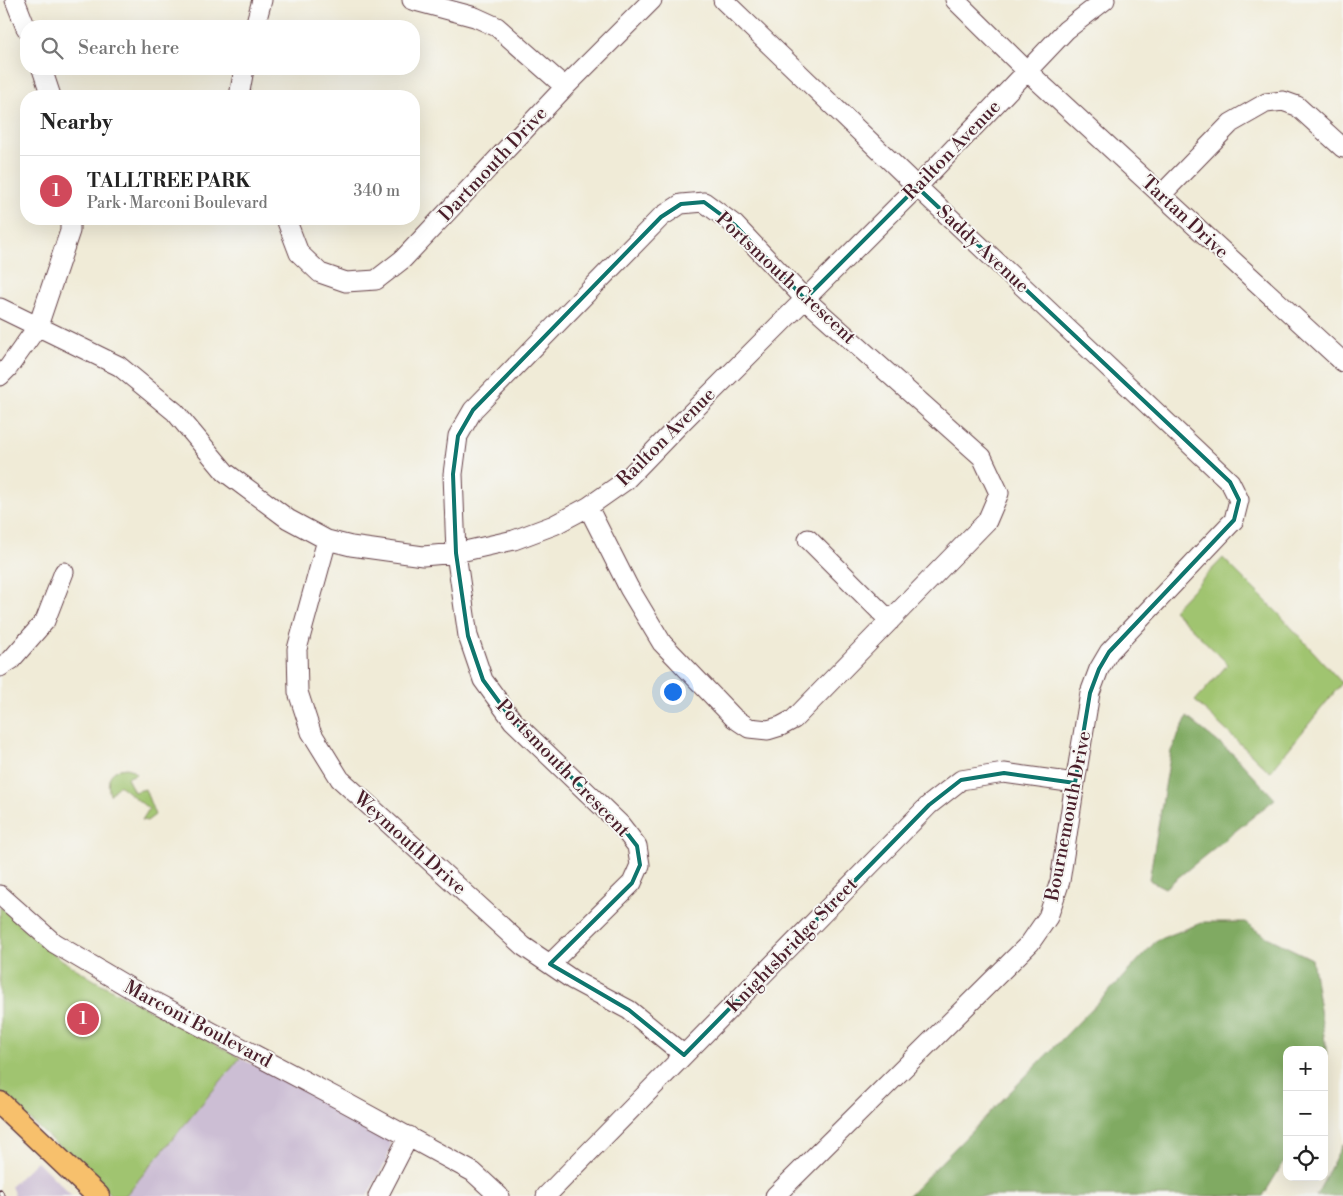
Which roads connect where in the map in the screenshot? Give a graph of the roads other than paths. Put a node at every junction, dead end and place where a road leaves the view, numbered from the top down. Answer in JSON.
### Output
{"nodes":[{"id":1,"x":16,"y":0,"type":"edge"},
{"id":2,"x":262,"y":0,"type":"edge"},
{"id":3,"x":412,"y":0,"type":"edge"},
{"id":4,"x":652,"y":0,"type":"edge"},
{"id":5,"x":723,"y":0,"type":"edge"},
{"id":6,"x":955,"y":0,"type":"edge"},
{"id":7,"x":1105,"y":0,"type":"edge"},
{"id":8,"x":23,"y":20,"type":"edge"},
{"id":9,"x":257,"y":20,"type":"edge"},
{"id":10,"x":1027,"y":71,"type":"junction"},
{"id":11,"x":44,"y":75,"type":"edge"},
{"id":12,"x":243,"y":75,"type":"edge"},
{"id":13,"x":565,"y":87,"type":"junction"},
{"id":14,"x":49,"y":90,"type":"edge"},
{"id":15,"x":240,"y":90,"type":"edge"},
{"id":16,"x":1343,"y":148,"type":"edge"},
{"id":17,"x":917,"y":186,"type":"junction"},
{"id":18,"x":1161,"y":195,"type":"junction"},
{"id":19,"x":70,"y":225,"type":"edge"},
{"id":20,"x":288,"y":225,"type":"edge"},
{"id":21,"x":805,"y":299,"type":"junction"},
{"id":22,"x":0,"y":308,"type":"edge"},
{"id":23,"x":38,"y":326,"type":"junction"},
{"id":24,"x":1343,"y":362,"type":"edge"},
{"id":25,"x":0,"y":376,"type":"edge"},
{"id":26,"x":1239,"y":500,"type":"joint"},
{"id":27,"x":588,"y":507,"type":"junction"},
{"id":28,"x":808,"y":539,"type":"dead end"},
{"id":29,"x":327,"y":540,"type":"junction"},
{"id":30,"x":456,"y":553,"type":"junction"},
{"id":31,"x":64,"y":572,"type":"dead end"},
{"id":32,"x":890,"y":620,"type":"junction"},
{"id":33,"x":0,"y":668,"type":"edge"},
{"id":34,"x":1075,"y":783,"type":"junction"},
{"id":35,"x":0,"y":895,"type":"edge"},
{"id":36,"x":550,"y":964,"type":"junction"},
{"id":37,"x":684,"y":1055,"type":"junction"},
{"id":38,"x":0,"y":1103,"type":"edge"},
{"id":39,"x":409,"y":1136,"type":"junction"},
{"id":40,"x":98,"y":1196,"type":"edge"},
{"id":41,"x":378,"y":1196,"type":"edge"},
{"id":42,"x":499,"y":1196,"type":"edge"},
{"id":43,"x":546,"y":1196,"type":"edge"},
{"id":44,"x":776,"y":1196,"type":"edge"}],
"edges":[{"from":1,"to":8,"type":"street"},
{"from":2,"to":9,"type":"street"},
{"from":3,"to":13,"type":"street"},
{"from":4,"to":13,"type":"street","name":"Dartmouth Drive"},
{"from":5,"to":17,"type":"street","name":"Saddy Avenue"},
{"from":6,"to":10,"type":"street","name":"Tartan Drive"},
{"from":7,"to":10,"type":"street","name":"Railton Avenue"},
{"from":10,"to":17,"type":"street","name":"Railton Avenue"},
{"from":10,"to":18,"type":"street","name":"Tartan Drive"},
{"from":11,"to":14,"type":"street"},
{"from":12,"to":15,"type":"street"},
{"from":13,"to":20,"type":"street","name":"Dartmouth Drive"},
{"from":16,"to":18,"type":"street"},
{"from":17,"to":21,"type":"street","name":"Railton Avenue"},
{"from":17,"to":26,"type":"street","name":"Saddy Avenue"},
{"from":18,"to":24,"type":"street","name":"Tartan Drive"},
{"from":19,"to":23,"type":"street"},
{"from":21,"to":27,"type":"street","name":"Railton Avenue"},
{"from":21,"to":30,"type":"street","name":"Portsmouth Crescent"},
{"from":21,"to":32,"type":"street","name":"Portsmouth Crescent"},
{"from":22,"to":23,"type":"street","name":"Railton Avenue"},
{"from":23,"to":25,"type":"street"},
{"from":23,"to":29,"type":"street","name":"Railton Avenue"},
{"from":26,"to":34,"type":"street","name":"Bournemouth Drive"},
{"from":27,"to":30,"type":"street","name":"Railton Avenue"},
{"from":27,"to":32,"type":"street","name":"Portsmouth Crescent"},
{"from":28,"to":32,"type":"street"},
{"from":29,"to":30,"type":"street","name":"Railton Avenue"},
{"from":29,"to":36,"type":"street","name":"Weymouth Drive"},
{"from":30,"to":36,"type":"street","name":"Portsmouth Crescent"},
{"from":31,"to":33,"type":"street"},
{"from":34,"to":37,"type":"street","name":"Knightsbridge Street"},
{"from":34,"to":44,"type":"street","name":"Bournemouth Drive"},
{"from":35,"to":39,"type":"street","name":"Marconi Boulevard"},
{"from":36,"to":37,"type":"street","name":"Weymouth Drive"},
{"from":37,"to":43,"type":"street","name":"Knightsbridge Street"},
{"from":38,"to":40,"type":"main road"},
{"from":39,"to":41,"type":"street"},
{"from":39,"to":42,"type":"street"}]}
